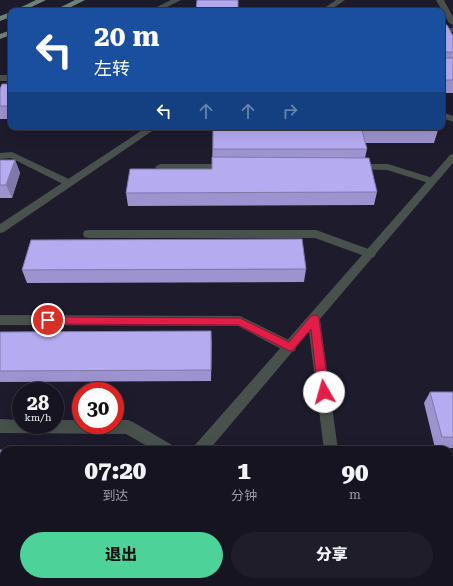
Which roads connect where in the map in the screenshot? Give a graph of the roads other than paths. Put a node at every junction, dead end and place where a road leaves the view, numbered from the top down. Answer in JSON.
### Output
{"nodes":[{"id":1,"x":42,"y":0,"type":"edge"},
{"id":2,"x":81,"y":0,"type":"edge"},
{"id":3,"x":177,"y":0,"type":"edge"},
{"id":4,"x":341,"y":0,"type":"edge"},
{"id":5,"x":24,"y":8,"type":"edge"},
{"id":6,"x":64,"y":8,"type":"edge"},
{"id":7,"x":160,"y":8,"type":"edge"},
{"id":8,"x":329,"y":8,"type":"edge"},
{"id":9,"x":445,"y":9,"type":"edge"},
{"id":10,"x":452,"y":21,"type":"edge"},
{"id":11,"x":148,"y":130,"type":"edge"},
{"id":12,"x":0,"y":156,"type":"edge"},
{"id":13,"x":453,"y":157,"type":"edge"},
{"id":14,"x":160,"y":167,"type":"edge"},
{"id":15,"x":238,"y":167,"type":"edge"},
{"id":16,"x":341,"y":167,"type":"edge"},
{"id":17,"x":432,"y":181,"type":"junction"},
{"id":18,"x":69,"y":183,"type":"junction"},
{"id":19,"x":0,"y":229,"type":"edge"},
{"id":20,"x":88,"y":234,"type":"dead end"},
{"id":21,"x":370,"y":254,"type":"junction"},
{"id":22,"x":314,"y":319,"type":"junction"},
{"id":23,"x":0,"y":320,"type":"edge"},
{"id":24,"x":290,"y":347,"type":"junction"},
{"id":25,"x":0,"y":426,"type":"edge"},
{"id":26,"x":160,"y":446,"type":"edge"},
{"id":27,"x":203,"y":446,"type":"edge"},
{"id":28,"x":330,"y":446,"type":"edge"}],
"edges":[{"from":1,"to":5,"type":"main road"},
{"from":2,"to":6,"type":"main road"},
{"from":3,"to":7,"type":"street"},
{"from":4,"to":8,"type":"street"},
{"from":9,"to":10,"type":"street"},
{"from":11,"to":18,"type":"street"},
{"from":12,"to":18,"type":"street"},
{"from":13,"to":17,"type":"street"},
{"from":14,"to":15,"type":"street"},
{"from":16,"to":17,"type":"street"},
{"from":17,"to":21,"type":"street"},
{"from":18,"to":19,"type":"street"},
{"from":20,"to":21,"type":"street"},
{"from":21,"to":22,"type":"street"},
{"from":22,"to":24,"type":"street"},
{"from":22,"to":28,"type":"street"},
{"from":23,"to":24,"type":"street"},
{"from":24,"to":27,"type":"street"},
{"from":25,"to":26,"type":"street"}]}
